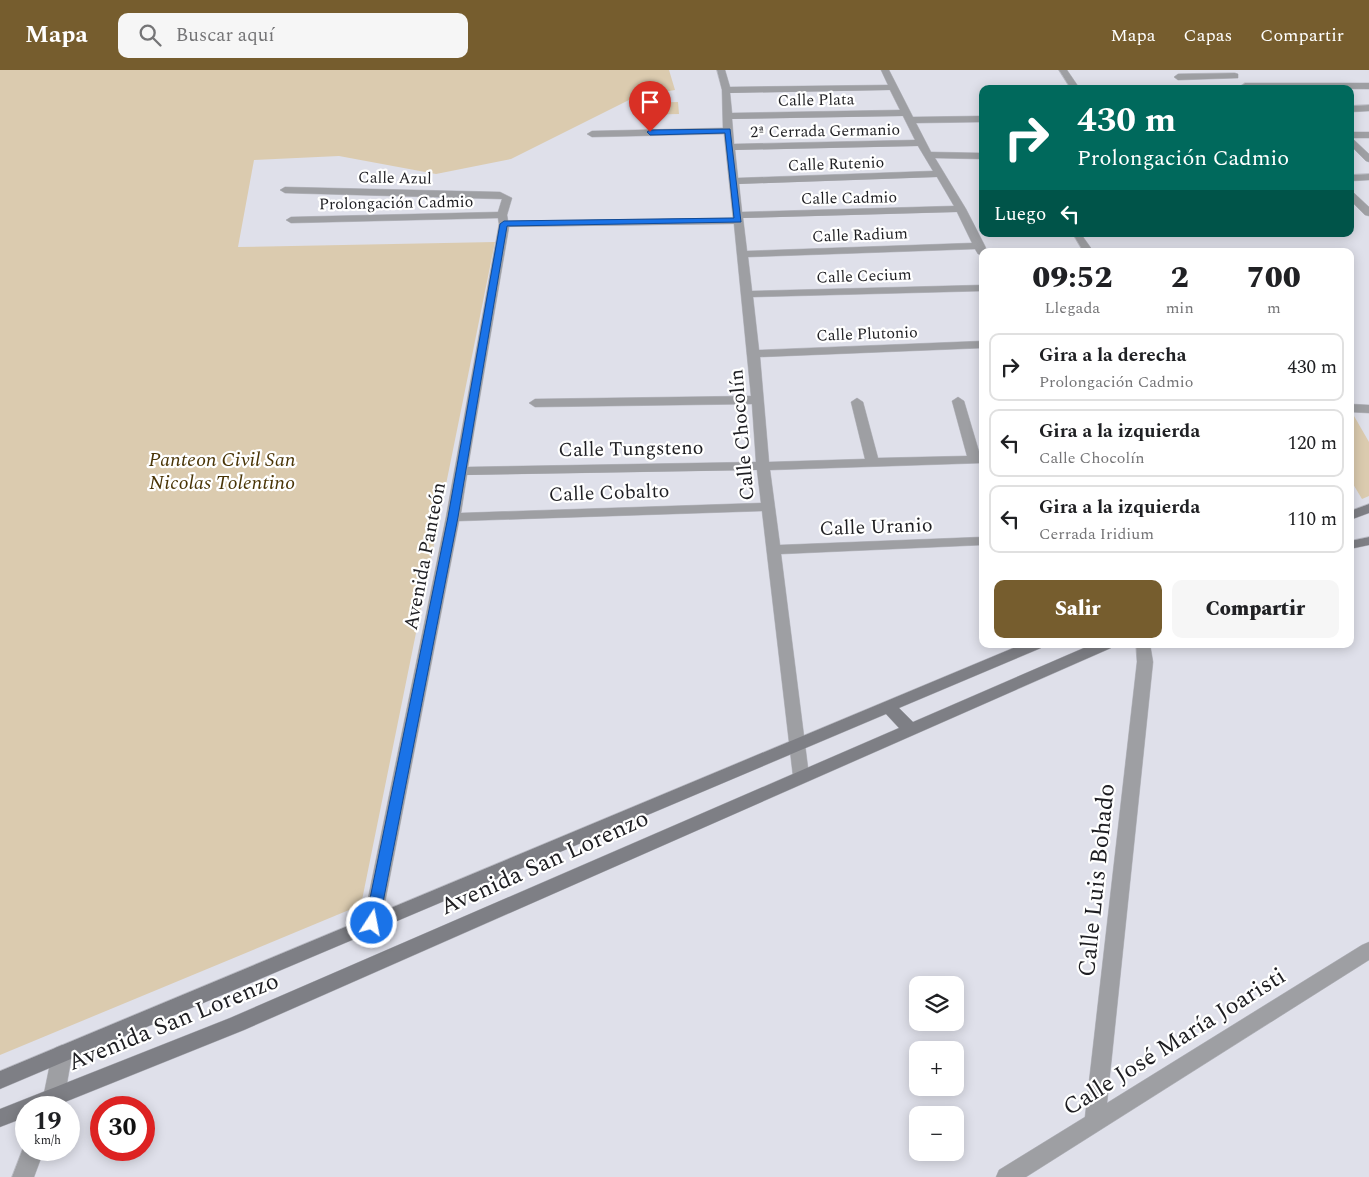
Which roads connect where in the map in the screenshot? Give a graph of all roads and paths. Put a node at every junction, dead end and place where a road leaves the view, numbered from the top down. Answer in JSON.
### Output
{"nodes":[{"id":1,"x":720,"y":70,"type":"edge"},
{"id":2,"x":885,"y":70,"type":"edge"},
{"id":3,"x":891,"y":70,"type":"edge"},
{"id":4,"x":1063,"y":70,"type":"edge"},
{"id":5,"x":1232,"y":73,"type":"edge"},
{"id":6,"x":1178,"y":77,"type":"dead end"},
{"id":7,"x":1073,"y":85,"type":"edge"},
{"id":8,"x":1243,"y":85,"type":"edge"},
{"id":9,"x":1354,"y":86,"type":"edge"},
{"id":10,"x":1369,"y":86,"type":"edge"},
{"id":11,"x":894,"y":87,"type":"junction"},
{"id":12,"x":726,"y":90,"type":"junction"},
{"id":13,"x":1369,"y":108,"type":"edge"},
{"id":14,"x":1354,"y":109,"type":"edge"},
{"id":15,"x":727,"y":116,"type":"junction"},
{"id":16,"x":908,"y":116,"type":"junction"},
{"id":17,"x":979,"y":119,"type":"edge"},
{"id":18,"x":728,"y":131,"type":"junction"},
{"id":19,"x":592,"y":134,"type":"dead end"},
{"id":20,"x":1354,"y":135,"type":"edge"},
{"id":21,"x":1369,"y":135,"type":"edge"},
{"id":22,"x":921,"y":143,"type":"junction"},
{"id":23,"x":1354,"y":144,"type":"edge"},
{"id":24,"x":730,"y":147,"type":"junction"},
{"id":25,"x":928,"y":155,"type":"junction"},
{"id":26,"x":979,"y":156,"type":"edge"},
{"id":27,"x":1367,"y":156,"type":"edge"},
{"id":28,"x":940,"y":174,"type":"junction"},
{"id":29,"x":1369,"y":177,"type":"edge"},
{"id":30,"x":1354,"y":178,"type":"edge"},
{"id":31,"x":734,"y":181,"type":"junction"},
{"id":32,"x":285,"y":190,"type":"dead end"},
{"id":33,"x":504,"y":196,"type":"joint"},
{"id":34,"x":1354,"y":199,"type":"edge"},
{"id":35,"x":961,"y":209,"type":"junction"},
{"id":36,"x":1369,"y":212,"type":"edge"},
{"id":37,"x":738,"y":218,"type":"junction"},
{"id":38,"x":503,"y":219,"type":"junction"},
{"id":39,"x":291,"y":220,"type":"dead end"},
{"id":40,"x":1078,"y":237,"type":"edge"},
{"id":41,"x":980,"y":248,"type":"edge"},
{"id":42,"x":1086,"y":248,"type":"edge"},
{"id":43,"x":979,"y":249,"type":"edge"},
{"id":44,"x":741,"y":254,"type":"junction"},
{"id":45,"x":979,"y":288,"type":"edge"},
{"id":46,"x":746,"y":294,"type":"junction"},
{"id":47,"x":979,"y":344,"type":"edge"},
{"id":48,"x":754,"y":354,"type":"junction"},
{"id":49,"x":758,"y":400,"type":"junction"},
{"id":50,"x":958,"y":401,"type":"dead end"},
{"id":51,"x":857,"y":402,"type":"dead end"},
{"id":52,"x":534,"y":403,"type":"dead end"},
{"id":53,"x":1354,"y":408,"type":"edge"},
{"id":54,"x":1369,"y":409,"type":"edge"},
{"id":55,"x":979,"y":459,"type":"edge"},
{"id":56,"x":872,"y":462,"type":"junction"},
{"id":57,"x":763,"y":466,"type":"junction"},
{"id":58,"x":461,"y":471,"type":"junction"},
{"id":59,"x":767,"y":507,"type":"junction"},
{"id":60,"x":1369,"y":508,"type":"edge"},
{"id":61,"x":1354,"y":514,"type":"edge"},
{"id":62,"x":453,"y":517,"type":"junction"},
{"id":63,"x":979,"y":541,"type":"edge"},
{"id":64,"x":1369,"y":541,"type":"edge"},
{"id":65,"x":1354,"y":544,"type":"edge"},
{"id":66,"x":772,"y":550,"type":"junction"},
{"id":67,"x":1026,"y":648,"type":"edge"},
{"id":68,"x":1097,"y":648,"type":"edge"},
{"id":69,"x":1144,"y":648,"type":"edge"},
{"id":70,"x":888,"y":706,"type":"junction"},
{"id":71,"x":910,"y":729,"type":"junction"},
{"id":72,"x":797,"y":744,"type":"junction"},
{"id":73,"x":801,"y":776,"type":"junction"},
{"id":74,"x":372,"y":923,"type":"junction"},
{"id":75,"x":1369,"y":950,"type":"edge"},
{"id":76,"x":62,"y":1054,"type":"junction"},
{"id":77,"x":0,"y":1080,"type":"edge"},
{"id":78,"x":54,"y":1096,"type":"edge"},
{"id":79,"x":65,"y":1096,"type":"edge"},
{"id":80,"x":15,"y":1113,"type":"edge"},
{"id":81,"x":0,"y":1118,"type":"edge"},
{"id":82,"x":1095,"y":1121,"type":"junction"},
{"id":83,"x":29,"y":1161,"type":"edge"},
{"id":84,"x":23,"y":1177,"type":"edge"},
{"id":85,"x":1007,"y":1177,"type":"edge"}],
"edges":[{"from":1,"to":12,"type":"street","name":"Calle Chocolín"},
{"from":2,"to":3,"type":"street"},
{"from":2,"to":11,"type":"street"},
{"from":4,"to":7,"type":"street"},
{"from":5,"to":6,"type":"street"},
{"from":5,"to":8,"type":"street"},
{"from":9,"to":10,"type":"street"},
{"from":11,"to":12,"type":"street"},
{"from":11,"to":16,"type":"street"},
{"from":12,"to":15,"type":"street","name":"Calle Chocolín"},
{"from":13,"to":14,"type":"street"},
{"from":15,"to":16,"type":"street","name":"Calle Plata"},
{"from":15,"to":18,"type":"street","name":"Calle Chocolín"},
{"from":16,"to":17,"type":"street","name":"Calle Plata"},
{"from":16,"to":22,"type":"street"},
{"from":18,"to":19,"type":"street"},
{"from":18,"to":24,"type":"street","name":"Calle Chocolín"},
{"from":20,"to":21,"type":"street"},
{"from":22,"to":24,"type":"street","name":"2ª Cerrada Germanio"},
{"from":22,"to":25,"type":"street"},
{"from":23,"to":27,"type":"street"},
{"from":24,"to":31,"type":"street","name":"Calle Chocolín"},
{"from":25,"to":26,"type":"street"},
{"from":25,"to":28,"type":"street"},
{"from":28,"to":31,"type":"street","name":"Calle Rutenio"},
{"from":28,"to":35,"type":"street"},
{"from":29,"to":30,"type":"street"},
{"from":31,"to":37,"type":"street","name":"Calle Chocolín"},
{"from":32,"to":33,"type":"street","name":"Calle Azul"},
{"from":33,"to":38,"type":"street","name":"Avenida Panteón"},
{"from":34,"to":36,"type":"street"},
{"from":35,"to":37,"type":"street","name":"Calle Cadmio"},
{"from":35,"to":41,"type":"street"},
{"from":37,"to":38,"type":"street","name":"Prolongación Cadmio"},
{"from":37,"to":44,"type":"street","name":"Calle Chocolín"},
{"from":38,"to":39,"type":"street","name":"Prolongación Cadmio"},
{"from":38,"to":58,"type":"street","name":"Avenida Panteón"},
{"from":40,"to":42,"type":"street"},
{"from":43,"to":44,"type":"street","name":"Calle Radium"},
{"from":44,"to":46,"type":"street","name":"Calle Chocolín"},
{"from":45,"to":46,"type":"street","name":"Calle Cecium"},
{"from":46,"to":48,"type":"street","name":"Calle Chocolín"},
{"from":47,"to":48,"type":"street","name":"Calle Plutonio"},
{"from":48,"to":49,"type":"street","name":"Calle Chocolín"},
{"from":49,"to":52,"type":"street"},
{"from":49,"to":57,"type":"street","name":"Calle Chocolín"},
{"from":50,"to":55,"type":"street"},
{"from":51,"to":56,"type":"street"},
{"from":53,"to":54,"type":"street"},
{"from":55,"to":56,"type":"street","name":"Calle Tungsteno"},
{"from":56,"to":57,"type":"street","name":"Calle Tungsteno"},
{"from":57,"to":58,"type":"street","name":"Calle Tungsteno"},
{"from":57,"to":59,"type":"street","name":"Calle Chocolín"},
{"from":58,"to":62,"type":"street","name":"Avenida Panteón"},
{"from":59,"to":62,"type":"street","name":"Calle Cobalto"},
{"from":59,"to":66,"type":"street","name":"Calle Chocolín"},
{"from":60,"to":61,"type":"main road"},
{"from":62,"to":74,"type":"street","name":"Avenida Panteón"},
{"from":63,"to":66,"type":"street","name":"Calle Uranio"},
{"from":64,"to":65,"type":"main road"},
{"from":66,"to":72,"type":"street","name":"Calle Chocolín"},
{"from":67,"to":70,"type":"main road","name":"Avenida San Lorenzo"},
{"from":68,"to":71,"type":"main road","name":"Avenida San Lorenzo"},
{"from":69,"to":82,"type":"street","name":"Calle Luis Bohado"},
{"from":70,"to":71,"type":"main road"},
{"from":70,"to":72,"type":"main road","name":"Avenida San Lorenzo"},
{"from":71,"to":73,"type":"main road","name":"Avenida San Lorenzo"},
{"from":72,"to":73,"type":"street","name":"Calle Chocolín"},
{"from":72,"to":74,"type":"main road","name":"Avenida San Lorenzo"},
{"from":73,"to":79,"type":"main road","name":"Avenida San Lorenzo"},
{"from":74,"to":76,"type":"main road","name":"Avenida San Lorenzo"},
{"from":75,"to":82,"type":"street","name":"Calle José María Joaristi"},
{"from":76,"to":77,"type":"main road","name":"Avenida San Lorenzo"},
{"from":76,"to":78,"type":"street"},
{"from":80,"to":81,"type":"main road","name":"Avenida San Lorenzo"},
{"from":82,"to":85,"type":"street","name":"Calle José María Joaristi"},
{"from":83,"to":84,"type":"street"}]}
